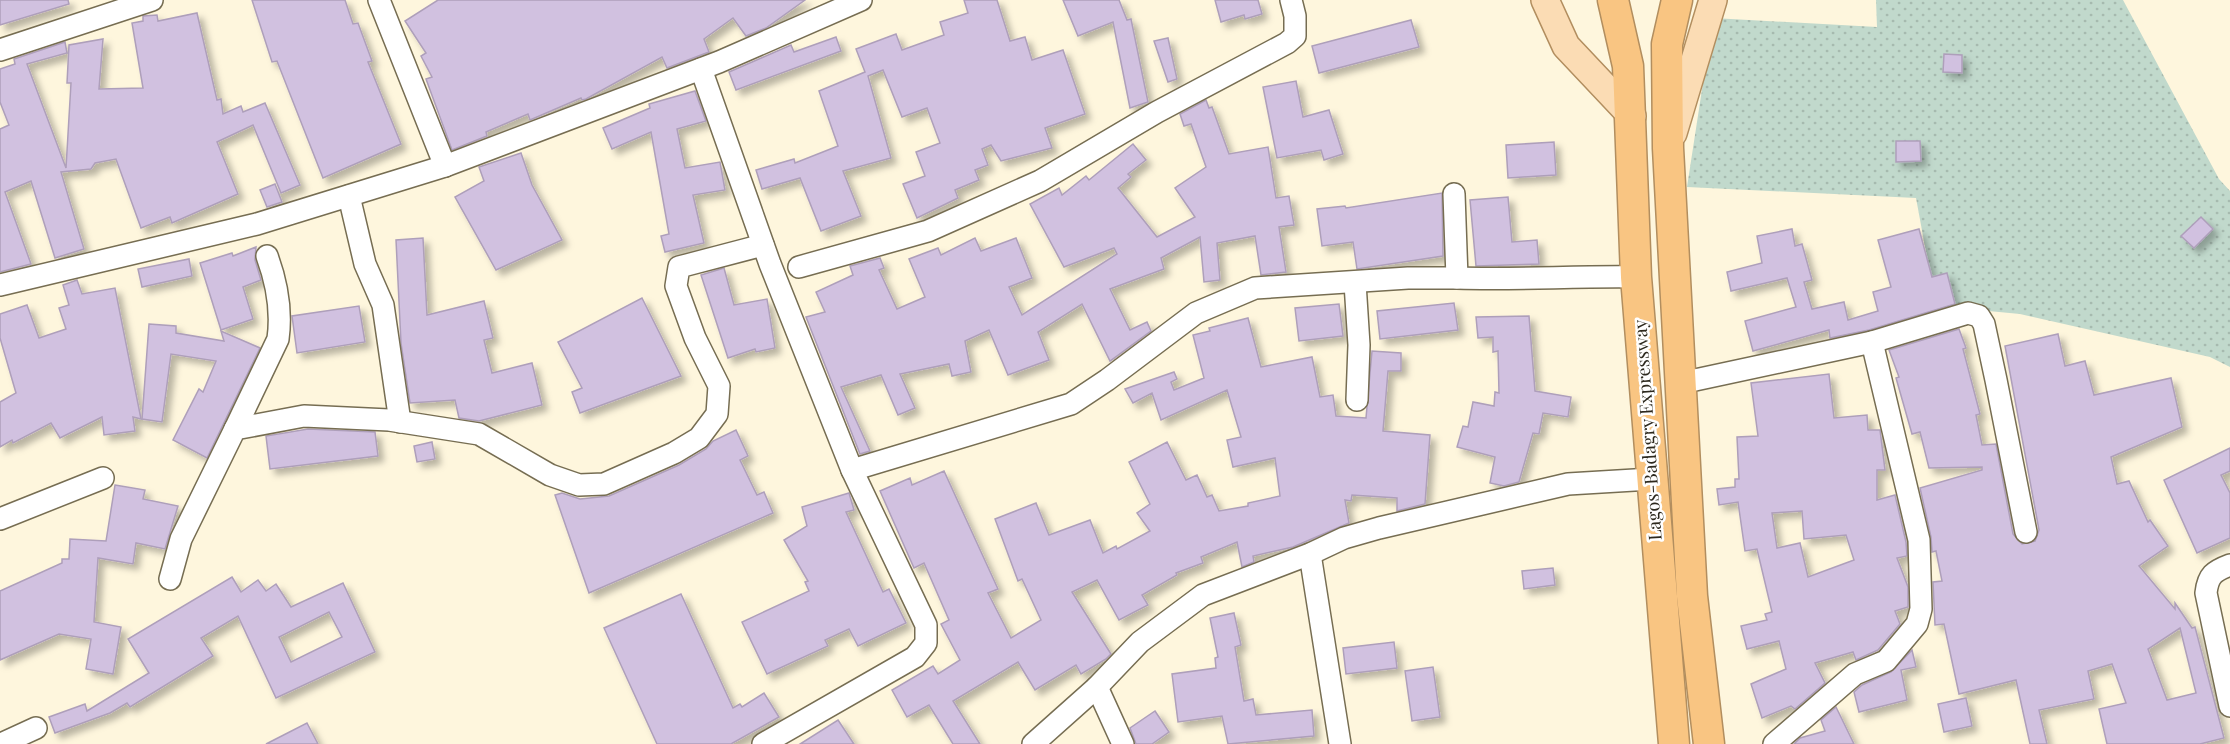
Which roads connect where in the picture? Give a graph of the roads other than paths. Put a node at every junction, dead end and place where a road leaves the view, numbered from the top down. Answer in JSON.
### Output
{"nodes":[{"id":1,"x":152,"y":0,"type":"edge"},
{"id":2,"x":379,"y":0,"type":"edge"},
{"id":3,"x":861,"y":0,"type":"edge"},
{"id":4,"x":1291,"y":0,"type":"edge"},
{"id":5,"x":1545,"y":0,"type":"edge"},
{"id":6,"x":1613,"y":0,"type":"edge"},
{"id":7,"x":1677,"y":0,"type":"edge"},
{"id":8,"x":1713,"y":0,"type":"edge"},
{"id":9,"x":0,"y":50,"type":"edge"},
{"id":10,"x":701,"y":69,"type":"junction"},
{"id":11,"x":1632,"y":116,"type":"junction"},
{"id":12,"x":1668,"y":148,"type":"junction"},
{"id":13,"x":445,"y":166,"type":"junction"},
{"id":14,"x":1454,"y":194,"type":"dead end"},
{"id":15,"x":349,"y":196,"type":"junction"},
{"id":16,"x":763,"y":245,"type":"junction"},
{"id":17,"x":267,"y":256,"type":"dead end"},
{"id":18,"x":799,"y":267,"type":"dead end"},
{"id":19,"x":1636,"y":277,"type":"junction"},
{"id":20,"x":1456,"y":278,"type":"junction"},
{"id":21,"x":1355,"y":283,"type":"junction"},
{"id":22,"x":0,"y":285,"type":"edge"},
{"id":23,"x":1872,"y":342,"type":"junction"},
{"id":24,"x":1681,"y":383,"type":"junction"},
{"id":25,"x":1357,"y":400,"type":"dead end"},
{"id":26,"x":400,"y":422,"type":"junction"},
{"id":27,"x":235,"y":429,"type":"junction"},
{"id":28,"x":852,"y":470,"type":"junction"},
{"id":29,"x":103,"y":478,"type":"dead end"},
{"id":30,"x":1650,"y":479,"type":"junction"},
{"id":31,"x":0,"y":519,"type":"edge"},
{"id":32,"x":2026,"y":532,"type":"dead end"},
{"id":33,"x":1310,"y":554,"type":"junction"},
{"id":34,"x":2230,"y":565,"type":"edge"},
{"id":35,"x":170,"y":579,"type":"dead end"},
{"id":36,"x":1097,"y":687,"type":"junction"},
{"id":37,"x":2230,"y":706,"type":"edge"},
{"id":38,"x":36,"y":728,"type":"dead end"},
{"id":39,"x":1,"y":744,"type":"edge"},
{"id":40,"x":763,"y":744,"type":"edge"},
{"id":41,"x":1033,"y":744,"type":"edge"},
{"id":42,"x":1124,"y":744,"type":"edge"},
{"id":43,"x":1340,"y":744,"type":"edge"},
{"id":44,"x":1674,"y":744,"type":"edge"},
{"id":45,"x":1709,"y":744,"type":"edge"},
{"id":46,"x":1774,"y":744,"type":"edge"}],
"edges":[{"from":1,"to":9,"type":"street"},
{"from":2,"to":13,"type":"street"},
{"from":3,"to":10,"type":"street"},
{"from":4,"to":18,"type":"street"},
{"from":5,"to":11,"type":"main road"},
{"from":6,"to":11,"type":"highway","name":"Lagos-Badagry Expressway"},
{"from":7,"to":12,"type":"highway","name":"Lagos-Badagry Expressway"},
{"from":8,"to":12,"type":"main road","name":"Lagos-Badagry Expressway"},
{"from":10,"to":13,"type":"street"},
{"from":10,"to":16,"type":"street"},
{"from":11,"to":19,"type":"highway","name":"Lagos-Badagry Expressway"},
{"from":12,"to":24,"type":"highway","name":"Lagos-Badagry Expressway"},
{"from":13,"to":15,"type":"street"},
{"from":14,"to":20,"type":"street"},
{"from":15,"to":22,"type":"street"},
{"from":15,"to":26,"type":"street"},
{"from":16,"to":26,"type":"street"},
{"from":16,"to":28,"type":"street"},
{"from":17,"to":27,"type":"street"},
{"from":19,"to":20,"type":"street"},
{"from":19,"to":30,"type":"highway","name":"Lagos-Badagry Expressway"},
{"from":20,"to":21,"type":"street"},
{"from":21,"to":25,"type":"street"},
{"from":21,"to":28,"type":"street"},
{"from":23,"to":24,"type":"street"},
{"from":23,"to":32,"type":"street"},
{"from":23,"to":46,"type":"street"},
{"from":24,"to":45,"type":"highway","name":"Lagos-Badagry Expressway"},
{"from":26,"to":27,"type":"street"},
{"from":27,"to":35,"type":"street"},
{"from":28,"to":40,"type":"street"},
{"from":29,"to":31,"type":"street"},
{"from":30,"to":33,"type":"street"},
{"from":30,"to":44,"type":"highway","name":"Lagos-Badagry Expressway"},
{"from":33,"to":36,"type":"street"},
{"from":33,"to":43,"type":"street"},
{"from":34,"to":37,"type":"street"},
{"from":36,"to":41,"type":"street"},
{"from":36,"to":42,"type":"street"},
{"from":38,"to":39,"type":"street"}]}
